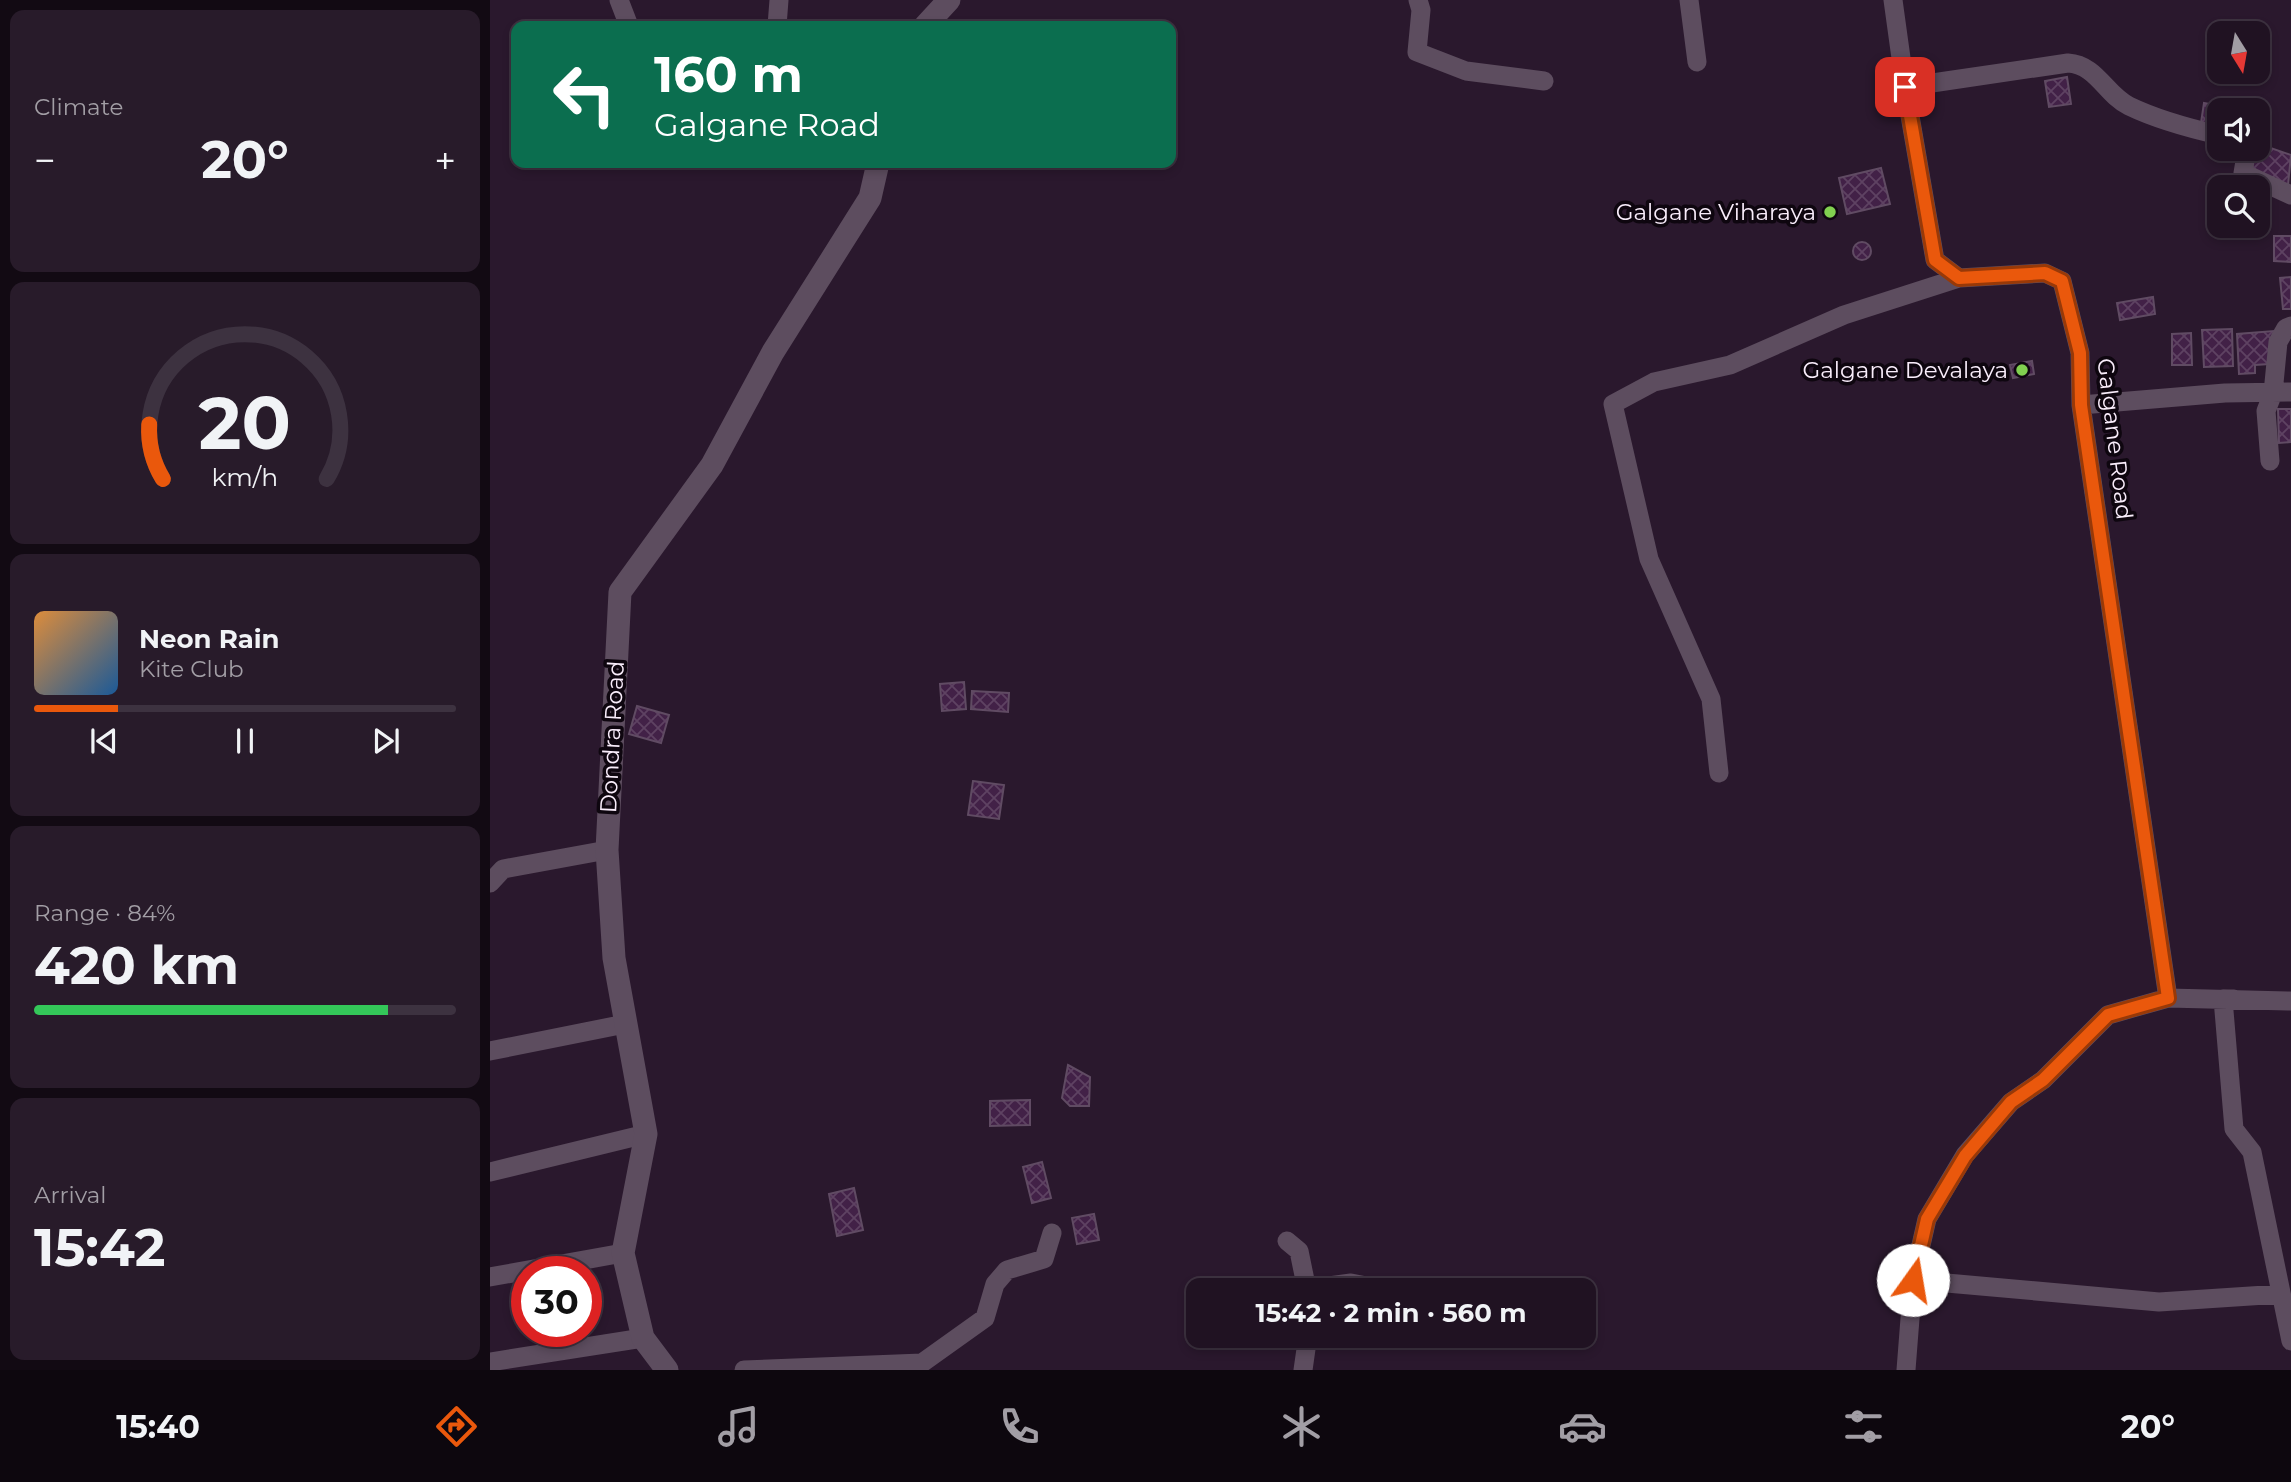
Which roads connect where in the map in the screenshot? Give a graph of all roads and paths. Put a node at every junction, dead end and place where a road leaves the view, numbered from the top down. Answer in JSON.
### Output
{"nodes":[{"id":1,"x":620,"y":0,"type":"edge"},
{"id":2,"x":779,"y":0,"type":"edge"},
{"id":3,"x":949,"y":0,"type":"edge"},
{"id":4,"x":1418,"y":0,"type":"edge"},
{"id":5,"x":1689,"y":0,"type":"edge"},
{"id":6,"x":1893,"y":0,"type":"edge"},
{"id":7,"x":627,"y":21,"type":"edge"},
{"id":8,"x":777,"y":21,"type":"edge"},
{"id":9,"x":930,"y":21,"type":"edge"},
{"id":10,"x":1697,"y":62,"type":"dead end"},
{"id":11,"x":1544,"y":80,"type":"dead end"},
{"id":12,"x":1905,"y":87,"type":"junction"},
{"id":13,"x":2207,"y":132,"type":"edge"},
{"id":14,"x":2246,"y":161,"type":"edge"},
{"id":15,"x":877,"y":168,"type":"edge"},
{"id":16,"x":2291,"y":195,"type":"edge"},
{"id":17,"x":1959,"y":278,"type":"junction"},
{"id":18,"x":2291,"y":326,"type":"edge"},
{"id":19,"x":2282,"y":392,"type":"edge"},
{"id":20,"x":2081,"y":405,"type":"junction"},
{"id":21,"x":2270,"y":461,"type":"dead end"},
{"id":22,"x":1719,"y":773,"type":"dead end"},
{"id":23,"x":607,"y":850,"type":"junction"},
{"id":24,"x":490,"y":883,"type":"edge"},
{"id":25,"x":2168,"y":998,"type":"junction"},
{"id":26,"x":2223,"y":999,"type":"junction"},
{"id":27,"x":2291,"y":1000,"type":"edge"},
{"id":28,"x":625,"y":1024,"type":"junction"},
{"id":29,"x":490,"y":1051,"type":"edge"},
{"id":30,"x":646,"y":1134,"type":"junction"},
{"id":31,"x":490,"y":1172,"type":"edge"},
{"id":32,"x":1052,"y":1233,"type":"dead end"},
{"id":33,"x":1287,"y":1241,"type":"dead end"},
{"id":34,"x":623,"y":1253,"type":"junction"},
{"id":35,"x":490,"y":1278,"type":"edge"},
{"id":36,"x":1305,"y":1278,"type":"edge"},
{"id":37,"x":1913,"y":1280,"type":"junction"},
{"id":38,"x":2281,"y":1294,"type":"junction"},
{"id":39,"x":643,"y":1338,"type":"junction"},
{"id":40,"x":2291,"y":1341,"type":"edge"},
{"id":41,"x":1306,"y":1348,"type":"edge"},
{"id":42,"x":490,"y":1362,"type":"edge"},
{"id":43,"x":667,"y":1370,"type":"edge"},
{"id":44,"x":744,"y":1370,"type":"edge"},
{"id":45,"x":1303,"y":1370,"type":"edge"},
{"id":46,"x":1906,"y":1370,"type":"edge"}],
"edges":[{"from":1,"to":7,"type":"street"},
{"from":2,"to":8,"type":"street"},
{"from":3,"to":9,"type":"street"},
{"from":4,"to":11,"type":"street"},
{"from":5,"to":10,"type":"street"},
{"from":6,"to":12,"type":"street"},
{"from":12,"to":13,"type":"street"},
{"from":12,"to":17,"type":"street"},
{"from":14,"to":16,"type":"street"},
{"from":15,"to":23,"type":"street","name":"Dondra Road"},
{"from":17,"to":20,"type":"street","name":"Galgane Road"},
{"from":17,"to":22,"type":"street"},
{"from":18,"to":19,"type":"street"},
{"from":19,"to":20,"type":"street"},
{"from":19,"to":21,"type":"street"},
{"from":20,"to":25,"type":"street","name":"Galgane Road"},
{"from":23,"to":24,"type":"street"},
{"from":23,"to":28,"type":"street","name":"Dondra Road"},
{"from":25,"to":26,"type":"street"},
{"from":25,"to":37,"type":"street"},
{"from":26,"to":27,"type":"street"},
{"from":26,"to":38,"type":"street"},
{"from":28,"to":29,"type":"street"},
{"from":28,"to":30,"type":"street","name":"Dondra Road"},
{"from":30,"to":31,"type":"street"},
{"from":30,"to":34,"type":"street","name":"Dondra Road"},
{"from":32,"to":44,"type":"street"},
{"from":33,"to":36,"type":"street"},
{"from":34,"to":35,"type":"street"},
{"from":34,"to":39,"type":"street","name":"Dondra Road"},
{"from":37,"to":38,"type":"street"},
{"from":37,"to":46,"type":"street"},
{"from":38,"to":40,"type":"street"},
{"from":39,"to":42,"type":"street"},
{"from":39,"to":43,"type":"street","name":"Dondra Road"},
{"from":41,"to":45,"type":"street"}]}
